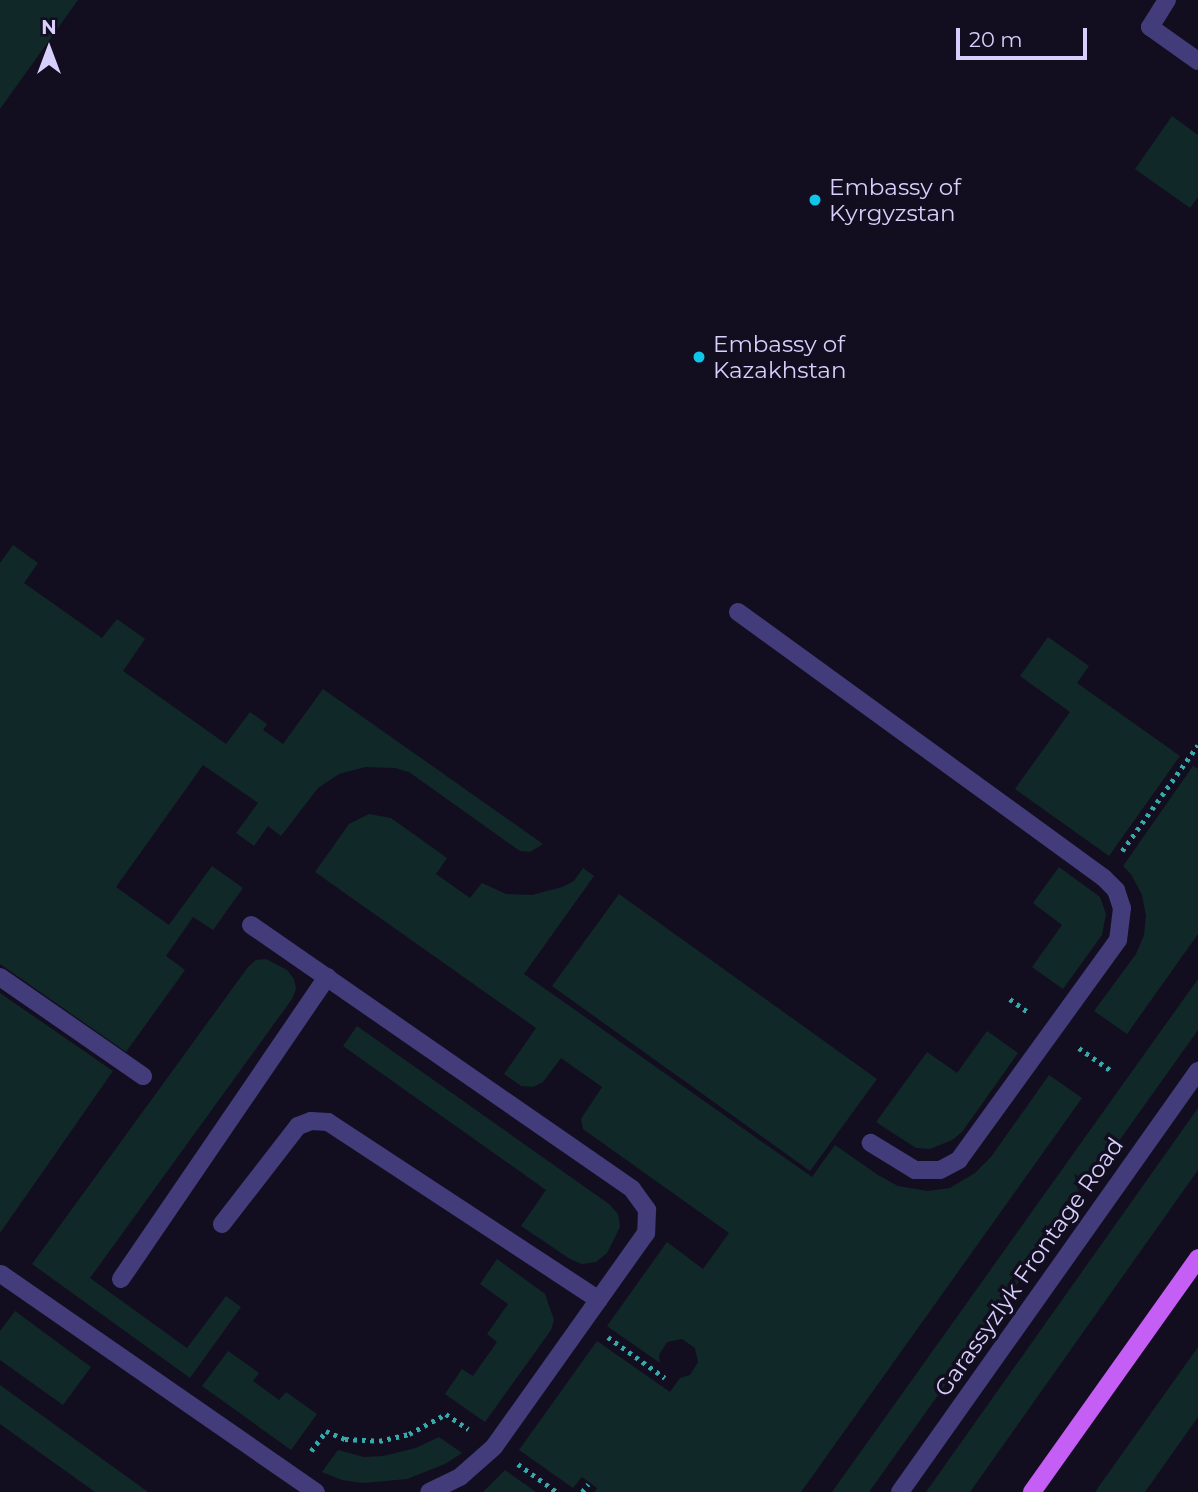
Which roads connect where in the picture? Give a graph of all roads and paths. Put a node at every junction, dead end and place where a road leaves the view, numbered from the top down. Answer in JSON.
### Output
{"nodes":[{"id":1,"x":1167,"y":0,"type":"edge"},
{"id":2,"x":1198,"y":61,"type":"edge"},
{"id":3,"x":738,"y":612,"type":"dead end"},
{"id":4,"x":1198,"y":745,"type":"edge"},
{"id":5,"x":1104,"y":878,"type":"junction"},
{"id":6,"x":251,"y":925,"type":"dead end"},
{"id":7,"x":0,"y":977,"type":"edge"},
{"id":8,"x":327,"y":977,"type":"junction"},
{"id":9,"x":1198,"y":1071,"type":"edge"},
{"id":10,"x":142,"y":1076,"type":"dead end"},
{"id":11,"x":871,"y":1143,"type":"dead end"},
{"id":12,"x":222,"y":1224,"type":"dead end"},
{"id":13,"x":1198,"y":1258,"type":"edge"},
{"id":14,"x":1,"y":1274,"type":"edge"},
{"id":15,"x":121,"y":1279,"type":"dead end"},
{"id":16,"x":599,"y":1300,"type":"junction"},
{"id":17,"x":584,"y":1321,"type":"junction"},
{"id":18,"x":665,"y":1378,"type":"dead end"},
{"id":19,"x":446,"y":1414,"type":"dead end"},
{"id":20,"x":326,"y":1431,"type":"dead end"},
{"id":21,"x":588,"y":1484,"type":"dead end"},
{"id":22,"x":316,"y":1492,"type":"edge"},
{"id":23,"x":429,"y":1492,"type":"edge"},
{"id":24,"x":582,"y":1492,"type":"edge"},
{"id":25,"x":900,"y":1492,"type":"edge"},
{"id":26,"x":1032,"y":1492,"type":"edge"}],
"edges":[{"from":1,"to":2,"type":"street"},
{"from":3,"to":5,"type":"street"},
{"from":4,"to":5,"type":"path"},
{"from":5,"to":11,"type":"street"},
{"from":6,"to":8,"type":"street"},
{"from":7,"to":10,"type":"street"},
{"from":8,"to":15,"type":"street"},
{"from":8,"to":16,"type":"street"},
{"from":9,"to":25,"type":"street","name":"Garassyzlyk Frontage Road"},
{"from":12,"to":16,"type":"street"},
{"from":13,"to":26,"type":"main road"},
{"from":14,"to":22,"type":"street"},
{"from":16,"to":17,"type":"street"},
{"from":17,"to":18,"type":"path"},
{"from":17,"to":23,"type":"street"},
{"from":19,"to":20,"type":"path"},
{"from":21,"to":24,"type":"path"}]}
